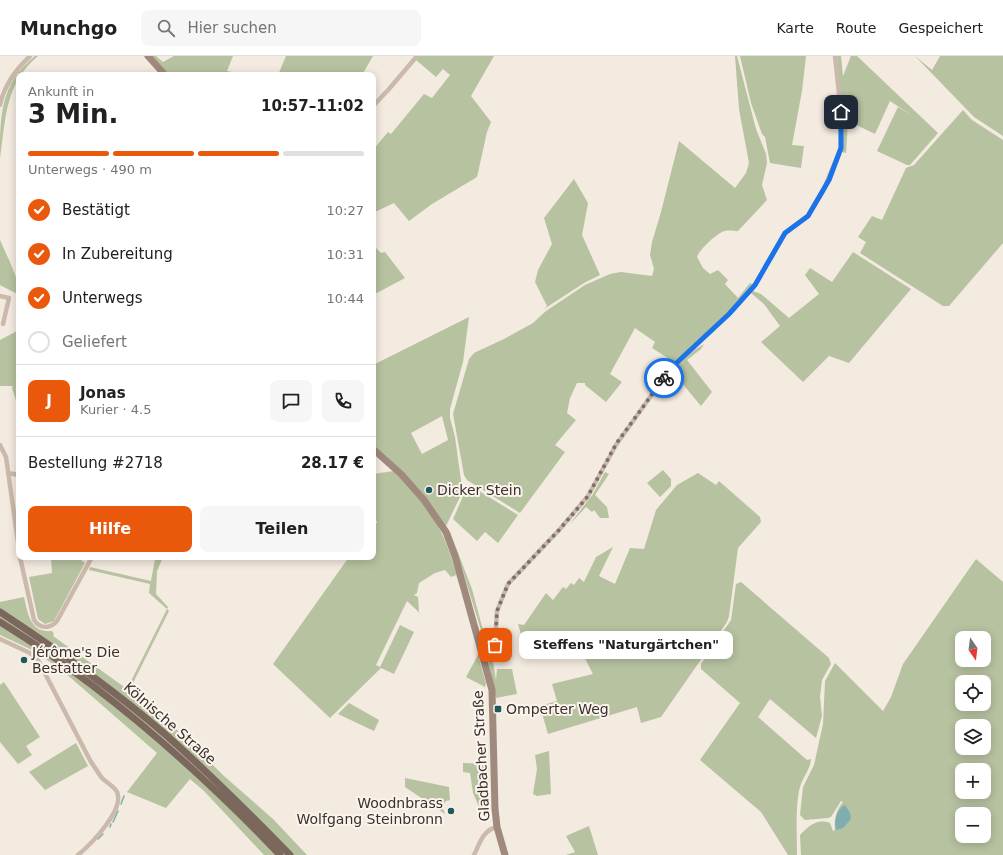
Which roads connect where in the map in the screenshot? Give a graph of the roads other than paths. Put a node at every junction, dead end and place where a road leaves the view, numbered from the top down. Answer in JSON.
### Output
{"nodes":[{"id":1,"x":30,"y":56,"type":"edge"},
{"id":2,"x":148,"y":56,"type":"edge"},
{"id":3,"x":417,"y":56,"type":"edge"},
{"id":4,"x":835,"y":56,"type":"edge"},
{"id":5,"x":163,"y":72,"type":"edge"},
{"id":6,"x":376,"y":103,"type":"edge"},
{"id":7,"x":0,"y":105,"type":"edge"},
{"id":8,"x":0,"y":296,"type":"edge"},
{"id":9,"x":3,"y":324,"type":"dead end"},
{"id":10,"x":0,"y":445,"type":"edge"},
{"id":11,"x":376,"y":452,"type":"edge"},
{"id":12,"x":8,"y":473,"type":"junction"},
{"id":13,"x":16,"y":475,"type":"edge"},
{"id":14,"x":16,"y":528,"type":"edge"},
{"id":15,"x":21,"y":560,"type":"edge"},
{"id":16,"x":90,"y":560,"type":"edge"},
{"id":17,"x":0,"y":612,"type":"edge"},
{"id":18,"x":0,"y":622,"type":"edge"},
{"id":19,"x":0,"y":639,"type":"edge"},
{"id":20,"x":482,"y":649,"type":"junction"},
{"id":21,"x":497,"y":827,"type":"junction"},
{"id":22,"x":78,"y":855,"type":"edge"},
{"id":23,"x":280,"y":855,"type":"edge"},
{"id":24,"x":290,"y":855,"type":"edge"},
{"id":25,"x":474,"y":855,"type":"edge"},
{"id":26,"x":505,"y":855,"type":"edge"}],
"edges":[{"from":1,"to":7,"type":"street"},
{"from":2,"to":5,"type":"main road"},
{"from":3,"to":6,"type":"street"},
{"from":4,"to":20,"type":"street"},
{"from":8,"to":9,"type":"street"},
{"from":10,"to":12,"type":"street"},
{"from":11,"to":20,"type":"main road","name":"Gladbacher Straße"},
{"from":12,"to":13,"type":"street"},
{"from":12,"to":14,"type":"street"},
{"from":15,"to":16,"type":"street"},
{"from":17,"to":24,"type":"main road","name":"Kölnische Straße"},
{"from":18,"to":23,"type":"main road","name":"Kölnische Straße"},
{"from":19,"to":22,"type":"street"},
{"from":20,"to":21,"type":"main road","name":"Gladbacher Straße"},
{"from":21,"to":25,"type":"street"},
{"from":21,"to":26,"type":"main road","name":"Gladbacher Straße"}]}
